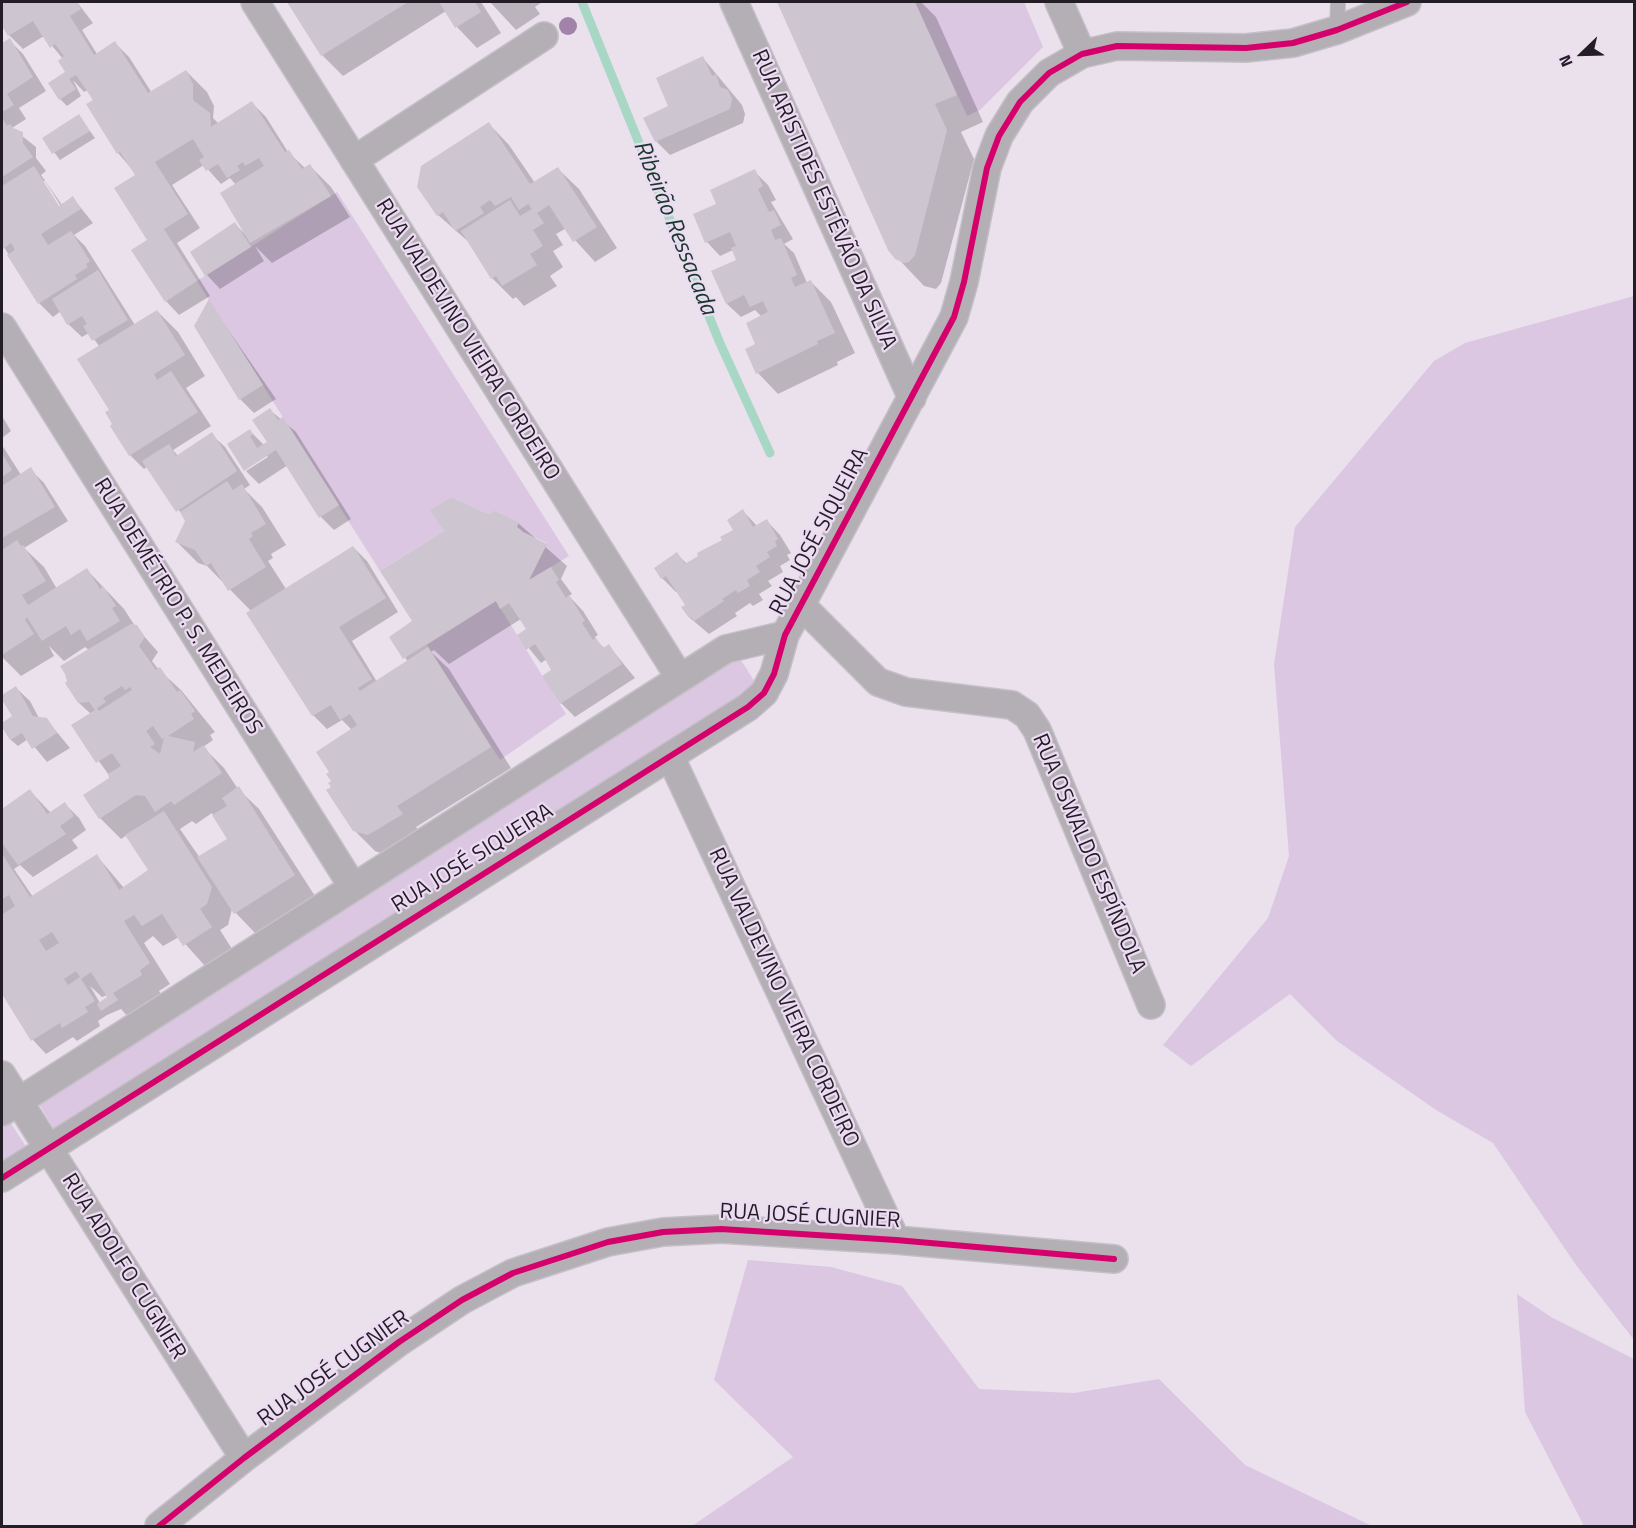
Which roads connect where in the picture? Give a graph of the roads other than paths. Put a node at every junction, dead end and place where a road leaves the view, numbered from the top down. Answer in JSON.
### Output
{"nodes":[{"id":1,"x":255,"y":2,"type":"edge"},
{"id":2,"x":734,"y":2,"type":"edge"},
{"id":3,"x":1059,"y":2,"type":"edge"},
{"id":4,"x":1338,"y":2,"type":"edge"},
{"id":5,"x":1407,"y":2,"type":"edge"},
{"id":6,"x":1337,"y":30,"type":"junction"},
{"id":7,"x":544,"y":36,"type":"dead end"},
{"id":8,"x":1082,"y":54,"type":"junction"},
{"id":9,"x":354,"y":159,"type":"junction"},
{"id":10,"x":2,"y":327,"type":"edge"},
{"id":11,"x":912,"y":398,"type":"junction"},
{"id":12,"x":801,"y":605,"type":"junction"},
{"id":13,"x":785,"y":635,"type":"junction"},
{"id":14,"x":680,"y":678,"type":"junction"},
{"id":15,"x":670,"y":756,"type":"junction"},
{"id":16,"x":353,"y":887,"type":"junction"},
{"id":17,"x":1151,"y":1005,"type":"dead end"},
{"id":18,"x":2,"y":1075,"type":"edge"},
{"id":19,"x":10,"y":1106,"type":"edge"},
{"id":20,"x":48,"y":1149,"type":"junction"},
{"id":21,"x":2,"y":1178,"type":"edge"},
{"id":22,"x":896,"y":1240,"type":"junction"},
{"id":23,"x":1114,"y":1259,"type":"dead end"},
{"id":24,"x":244,"y":1458,"type":"junction"},
{"id":25,"x":159,"y":1527,"type":"edge"}],
"edges":[{"from":1,"to":9,"type":"street","name":"RUA VALDEVINO VIEIRA CORDEIRO"},
{"from":2,"to":11,"type":"street","name":"RUA ARISTIDES ESTÊVÃO DA SILVA"},
{"from":3,"to":8,"type":"street"},
{"from":4,"to":6,"type":"lane"},
{"from":5,"to":6,"type":"street","name":"RUA JOSÉ SIQUEIRA"},
{"from":6,"to":8,"type":"street","name":"RUA JOSÉ SIQUEIRA"},
{"from":7,"to":9,"type":"street"},
{"from":8,"to":11,"type":"street","name":"RUA JOSÉ SIQUEIRA"},
{"from":9,"to":14,"type":"street","name":"RUA VALDEVINO VIEIRA CORDEIRO"},
{"from":10,"to":16,"type":"street","name":"RUA DEMÉTRIO P. S. MEDEIROS"},
{"from":11,"to":12,"type":"street","name":"RUA JOSÉ SIQUEIRA"},
{"from":12,"to":13,"type":"street","name":"RUA JOSÉ SIQUEIRA"},
{"from":12,"to":17,"type":"street","name":"RUA OSWALDO ESPÍNDOLA"},
{"from":13,"to":14,"type":"street","name":"RUA JOSÉ SIQUEIRA"},
{"from":13,"to":15,"type":"street","name":"RUA JOSÉ SIQUEIRA"},
{"from":14,"to":16,"type":"street","name":"RUA JOSÉ SIQUEIRA"},
{"from":15,"to":20,"type":"street","name":"RUA JOSÉ SIQUEIRA"},
{"from":15,"to":22,"type":"street","name":"RUA VALDEVINO VIEIRA CORDEIRO"},
{"from":16,"to":19,"type":"street","name":"RUA JOSÉ SIQUEIRA"},
{"from":18,"to":19,"type":"street","name":"RUA ADOLFO CUGNIER"},
{"from":19,"to":20,"type":"street","name":"RUA ADOLFO CUGNIER"},
{"from":20,"to":21,"type":"street","name":"RUA JOSÉ SIQUEIRA"},
{"from":20,"to":24,"type":"street","name":"RUA ADOLFO CUGNIER"},
{"from":22,"to":23,"type":"street","name":"RUA JOSÉ CUGNIER"},
{"from":22,"to":24,"type":"street","name":"RUA JOSÉ CUGNIER"},
{"from":24,"to":25,"type":"street","name":"RUA JOSÉ CUGNIER"}]}
